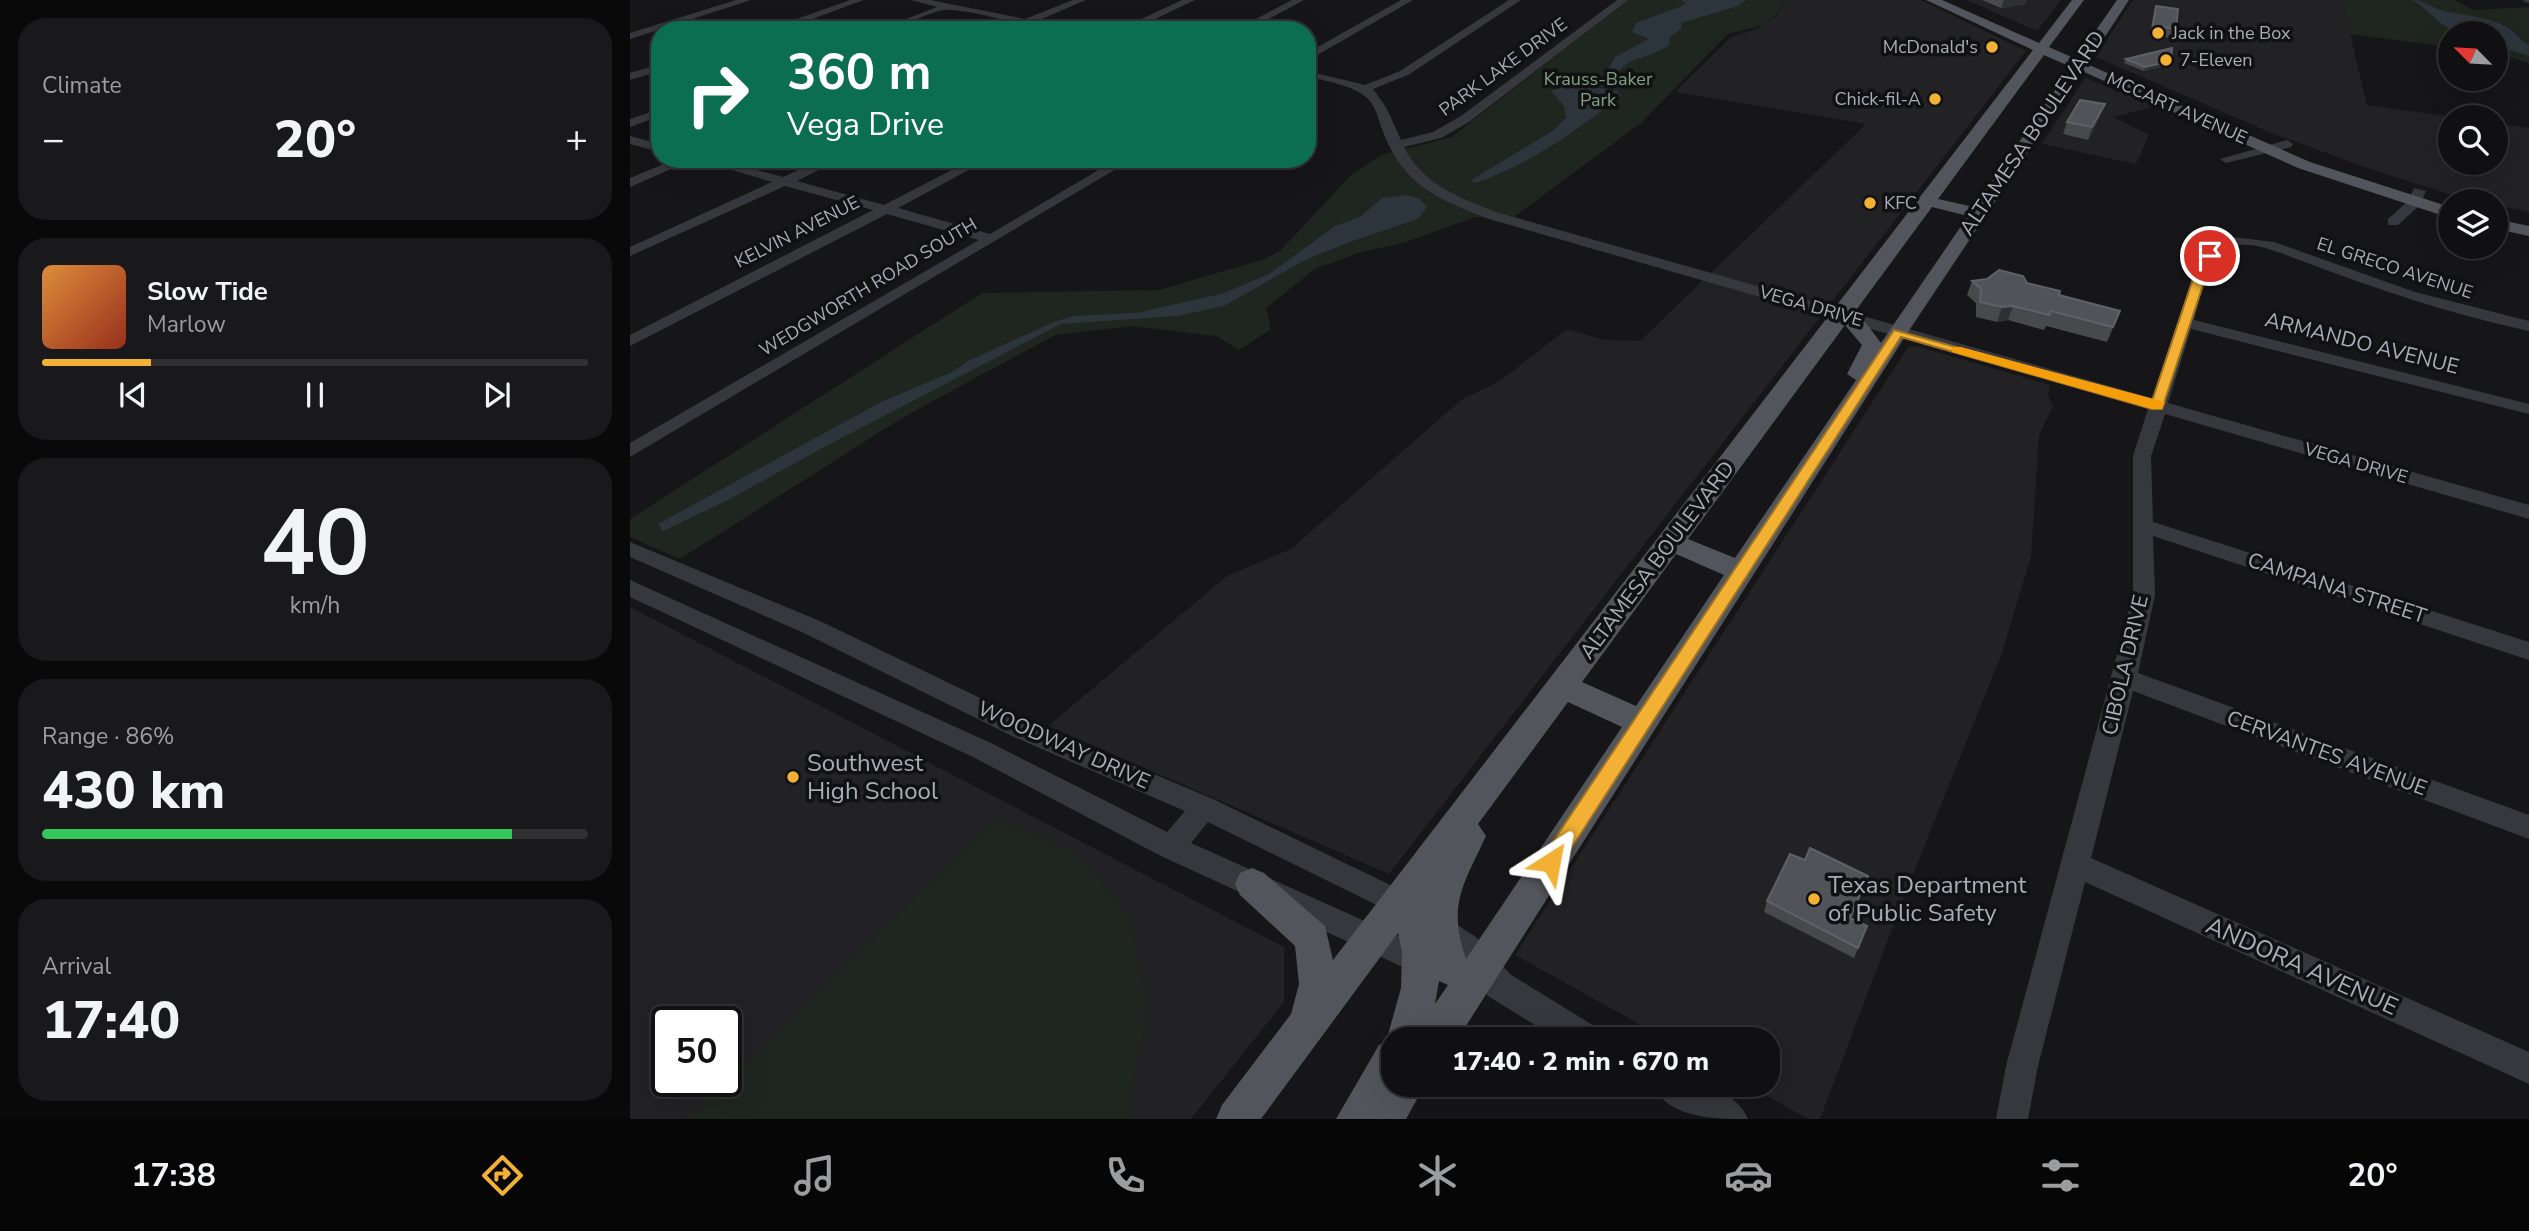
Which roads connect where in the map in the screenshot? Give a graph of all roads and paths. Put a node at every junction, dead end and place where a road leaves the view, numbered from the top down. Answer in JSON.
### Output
{"nodes":[{"id":1,"x":746,"y":0,"type":"edge"},
{"id":2,"x":859,"y":0,"type":"edge"},
{"id":3,"x":916,"y":0,"type":"edge"},
{"id":4,"x":964,"y":0,"type":"edge"},
{"id":5,"x":1081,"y":0,"type":"edge"},
{"id":6,"x":1190,"y":0,"type":"edge"},
{"id":7,"x":1299,"y":0,"type":"edge"},
{"id":8,"x":1408,"y":0,"type":"edge"},
{"id":9,"x":1516,"y":0,"type":"edge"},
{"id":10,"x":1623,"y":0,"type":"edge"},
{"id":11,"x":1932,"y":0,"type":"edge"},
{"id":12,"x":1955,"y":0,"type":"edge"},
{"id":13,"x":2079,"y":3,"type":"edge"},
{"id":14,"x":2120,"y":4,"type":"edge"},
{"id":15,"x":2104,"y":5,"type":"dead end"},
{"id":16,"x":945,"y":7,"type":"junction"},
{"id":17,"x":678,"y":21,"type":"edge"},
{"id":18,"x":797,"y":21,"type":"edge"},
{"id":19,"x":907,"y":21,"type":"edge"},
{"id":20,"x":1021,"y":21,"type":"edge"},
{"id":21,"x":1028,"y":21,"type":"edge"},
{"id":22,"x":1143,"y":21,"type":"edge"},
{"id":23,"x":1258,"y":21,"type":"edge"},
{"id":24,"x":651,"y":29,"type":"edge"},
{"id":25,"x":630,"y":36,"type":"edge"},
{"id":26,"x":2046,"y":46,"type":"junction"},
{"id":27,"x":1316,"y":53,"type":"edge"},
{"id":28,"x":2080,"y":58,"type":"junction"},
{"id":29,"x":651,"y":70,"type":"edge"},
{"id":30,"x":1316,"y":76,"type":"edge"},
{"id":31,"x":2069,"y":77,"type":"junction"},
{"id":32,"x":2107,"y":77,"type":"junction"},
{"id":33,"x":630,"y":78,"type":"edge"},
{"id":34,"x":1364,"y":89,"type":"junction"},
{"id":35,"x":2046,"y":89,"type":"junction"},
{"id":36,"x":651,"y":115,"type":"edge"},
{"id":37,"x":630,"y":123,"type":"edge"},
{"id":38,"x":1985,"y":124,"type":"junction"},
{"id":39,"x":2019,"y":131,"type":"junction"},
{"id":40,"x":630,"y":140,"type":"edge"},
{"id":41,"x":2287,"y":144,"type":"junction"},
{"id":42,"x":1395,"y":145,"type":"junction"},
{"id":43,"x":651,"y":146,"type":"edge"},
{"id":44,"x":2268,"y":149,"type":"junction"},
{"id":45,"x":2226,"y":159,"type":"dead end"},
{"id":46,"x":666,"y":168,"type":"edge"},
{"id":47,"x":733,"y":168,"type":"edge"},
{"id":48,"x":814,"y":168,"type":"edge"},
{"id":49,"x":965,"y":168,"type":"edge"},
{"id":50,"x":1111,"y":168,"type":"edge"},
{"id":51,"x":784,"y":182,"type":"junction"},
{"id":52,"x":630,"y":183,"type":"edge"},
{"id":53,"x":2417,"y":197,"type":"junction"},
{"id":54,"x":2438,"y":199,"type":"edge"},
{"id":55,"x":1926,"y":201,"type":"junction"},
{"id":56,"x":2438,"y":207,"type":"edge"},
{"id":57,"x":884,"y":209,"type":"junction"},
{"id":58,"x":1978,"y":213,"type":"junction"},
{"id":59,"x":2508,"y":214,"type":"edge"},
{"id":60,"x":2529,"y":218,"type":"edge"},
{"id":61,"x":2393,"y":222,"type":"dead end"},
{"id":62,"x":2508,"y":227,"type":"edge"},
{"id":63,"x":2529,"y":231,"type":"edge"},
{"id":64,"x":990,"y":238,"type":"junction"},
{"id":65,"x":2251,"y":242,"type":"joint"},
{"id":66,"x":630,"y":252,"type":"edge"},
{"id":67,"x":1878,"y":264,"type":"junction"},
{"id":68,"x":1842,"y":315,"type":"junction"},
{"id":69,"x":2184,"y":322,"type":"junction"},
{"id":70,"x":2529,"y":326,"type":"edge"},
{"id":71,"x":1898,"y":332,"type":"junction"},
{"id":72,"x":630,"y":341,"type":"edge"},
{"id":73,"x":1853,"y":402,"type":"junction"},
{"id":74,"x":2157,"y":406,"type":"junction"},
{"id":75,"x":2529,"y":409,"type":"edge"},
{"id":76,"x":630,"y":451,"type":"edge"},
{"id":77,"x":2529,"y":512,"type":"edge"},
{"id":78,"x":2144,"y":526,"type":"junction"},
{"id":79,"x":1669,"y":541,"type":"junction"},
{"id":80,"x":630,"y":549,"type":"edge"},
{"id":81,"x":1743,"y":572,"type":"junction"},
{"id":82,"x":630,"y":588,"type":"edge"},
{"id":83,"x":2529,"y":651,"type":"edge"},
{"id":84,"x":2125,"y":678,"type":"junction"},
{"id":85,"x":1563,"y":687,"type":"junction"},
{"id":86,"x":1643,"y":723,"type":"junction"},
{"id":87,"x":1517,"y":749,"type":"junction"},
{"id":88,"x":1204,"y":807,"type":"junction"},
{"id":89,"x":2529,"y":827,"type":"edge"},
{"id":90,"x":1171,"y":847,"type":"junction"},
{"id":91,"x":2074,"y":864,"type":"junction"},
{"id":92,"x":1252,"y":884,"type":"junction"},
{"id":93,"x":1401,"y":903,"type":"junction"},
{"id":94,"x":1440,"y":928,"type":"junction"},
{"id":95,"x":1372,"y":940,"type":"junction"},
{"id":96,"x":1451,"y":965,"type":"junction"},
{"id":97,"x":1307,"y":1026,"type":"junction"},
{"id":98,"x":1410,"y":1027,"type":"edge"},
{"id":99,"x":1437,"y":1027,"type":"edge"},
{"id":100,"x":1567,"y":1027,"type":"edge"},
{"id":101,"x":2529,"y":1068,"type":"edge"},
{"id":102,"x":1381,"y":1078,"type":"edge"},
{"id":103,"x":1397,"y":1097,"type":"edge"},
{"id":104,"x":1691,"y":1097,"type":"edge"},
{"id":105,"x":1236,"y":1119,"type":"edge"},
{"id":106,"x":1356,"y":1119,"type":"edge"},
{"id":107,"x":1383,"y":1119,"type":"edge"},
{"id":108,"x":1732,"y":1119,"type":"edge"},
{"id":109,"x":2012,"y":1119,"type":"edge"}],
"edges":[{"from":1,"to":17,"type":"street"},
{"from":2,"to":18,"type":"street"},
{"from":3,"to":16,"type":"street"},
{"from":4,"to":16,"type":"street"},
{"from":5,"to":21,"type":"street"},
{"from":6,"to":22,"type":"street"},
{"from":7,"to":23,"type":"street"},
{"from":8,"to":27,"type":"street"},
{"from":9,"to":34,"type":"street"},
{"from":10,"to":42,"type":"street","name":"PARK LAKE DRIVE"},
{"from":11,"to":26,"type":"main road","name":"MCCART AVENUE"},
{"from":12,"to":26,"type":"main road","name":"MCCART AVENUE"},
{"from":13,"to":26,"type":"main road","name":"ALTAMESA BOULEVARD"},
{"from":13,"to":28,"type":"main road"},
{"from":14,"to":15,"type":"main road"},
{"from":14,"to":28,"type":"main road","name":"ALTAMESA BOULEVARD"},
{"from":16,"to":19,"type":"street"},
{"from":16,"to":20,"type":"street"},
{"from":24,"to":25,"type":"street"},
{"from":26,"to":28,"type":"main road","name":"MCCART AVENUE"},
{"from":26,"to":35,"type":"main road"},
{"from":26,"to":38,"type":"main road","name":"ALTAMESA BOULEVARD"},
{"from":28,"to":31,"type":"main road","name":"ALTAMESA BOULEVARD"},
{"from":28,"to":32,"type":"main road","name":"MCCART AVENUE"},
{"from":28,"to":41,"type":"main road","name":"MCCART AVENUE"},
{"from":29,"to":33,"type":"street"},
{"from":30,"to":34,"type":"street"},
{"from":31,"to":32,"type":"main road"},
{"from":31,"to":35,"type":"main road","name":"ALTAMESA BOULEVARD"},
{"from":32,"to":44,"type":"main road","name":"MCCART AVENUE"},
{"from":34,"to":42,"type":"street","name":"VEGA DRIVE"},
{"from":35,"to":39,"type":"main road","name":"ALTAMESA BOULEVARD"},
{"from":36,"to":37,"type":"street"},
{"from":38,"to":39,"type":"main road"},
{"from":38,"to":55,"type":"main road","name":"ALTAMESA BOULEVARD"},
{"from":39,"to":58,"type":"main road","name":"ALTAMESA BOULEVARD"},
{"from":40,"to":43,"type":"street"},
{"from":41,"to":44,"type":"street","name":"MCCART AVENUE"},
{"from":41,"to":53,"type":"main road","name":"MCCART AVENUE"},
{"from":42,"to":68,"type":"street","name":"VEGA DRIVE"},
{"from":44,"to":45,"type":"street","name":"MCCART AVENUE"},
{"from":44,"to":53,"type":"main road","name":"MCCART AVENUE"},
{"from":46,"to":52,"type":"street"},
{"from":47,"to":51,"type":"street"},
{"from":48,"to":51,"type":"street"},
{"from":49,"to":57,"type":"street","name":"KELVIN AVENUE"},
{"from":50,"to":64,"type":"street","name":"WEDGWORTH ROAD SOUTH"},
{"from":51,"to":57,"type":"street"},
{"from":51,"to":66,"type":"street"},
{"from":53,"to":54,"type":"main road","name":"MCCART AVENUE"},
{"from":53,"to":56,"type":"main road","name":"MCCART AVENUE"},
{"from":53,"to":61,"type":"street"},
{"from":55,"to":58,"type":"main road"},
{"from":55,"to":67,"type":"main road","name":"ALTAMESA BOULEVARD"},
{"from":57,"to":64,"type":"street"},
{"from":57,"to":72,"type":"street","name":"KELVIN AVENUE"},
{"from":58,"to":71,"type":"main road","name":"ALTAMESA BOULEVARD"},
{"from":59,"to":60,"type":"main road"},
{"from":62,"to":63,"type":"main road"},
{"from":64,"to":76,"type":"street","name":"WEDGWORTH ROAD SOUTH"},
{"from":65,"to":69,"type":"street","name":"CIBOLA DRIVE"},
{"from":65,"to":70,"type":"street","name":"EL GRECO AVENUE"},
{"from":67,"to":68,"type":"main road","name":"ALTAMESA BOULEVARD"},
{"from":67,"to":71,"type":"main road"},
{"from":68,"to":71,"type":"street","name":"VEGA DRIVE"},
{"from":68,"to":73,"type":"main road"},
{"from":68,"to":79,"type":"main road","name":"ALTAMESA BOULEVARD"},
{"from":69,"to":74,"type":"street","name":"CIBOLA DRIVE"},
{"from":69,"to":75,"type":"street","name":"ARMANDO AVENUE"},
{"from":71,"to":73,"type":"main road","name":"ALTAMESA BOULEVARD"},
{"from":71,"to":74,"type":"street","name":"VEGA DRIVE"},
{"from":73,"to":81,"type":"main road","name":"ALTAMESA BOULEVARD"},
{"from":74,"to":77,"type":"street","name":"VEGA DRIVE"},
{"from":74,"to":78,"type":"street","name":"CIBOLA DRIVE"},
{"from":78,"to":83,"type":"street","name":"CAMPANA STREET"},
{"from":78,"to":84,"type":"street","name":"CIBOLA DRIVE"},
{"from":79,"to":81,"type":"main road"},
{"from":79,"to":85,"type":"main road","name":"ALTAMESA BOULEVARD"},
{"from":80,"to":88,"type":"street","name":"WOODWAY DRIVE"},
{"from":81,"to":86,"type":"main road","name":"ALTAMESA BOULEVARD"},
{"from":82,"to":90,"type":"street","name":"WOODWAY DRIVE"},
{"from":84,"to":89,"type":"street","name":"CERVANTES AVENUE"},
{"from":84,"to":91,"type":"street","name":"CIBOLA DRIVE"},
{"from":85,"to":86,"type":"main road"},
{"from":85,"to":87,"type":"main road","name":"ALTAMESA BOULEVARD"},
{"from":86,"to":96,"type":"main road","name":"ALTAMESA BOULEVARD"},
{"from":87,"to":93,"type":"main road","name":"ALTAMESA BOULEVARD"},
{"from":87,"to":94,"type":"main road"},
{"from":88,"to":90,"type":"street"},
{"from":88,"to":93,"type":"street","name":"WOODWAY DRIVE"},
{"from":90,"to":92,"type":"street","name":"WOODWAY DRIVE"},
{"from":91,"to":101,"type":"street","name":"ANDORA AVENUE"},
{"from":91,"to":109,"type":"street","name":"CIBOLA DRIVE"},
{"from":92,"to":95,"type":"street","name":"WOODWAY DRIVE"},
{"from":92,"to":97,"type":"main road"},
{"from":93,"to":94,"type":"street","name":"WOODWAY DRIVE"},
{"from":93,"to":95,"type":"main road","name":"ALTAMESA BOULEVARD"},
{"from":93,"to":96,"type":"main road"},
{"from":94,"to":96,"type":"main road"},
{"from":95,"to":96,"type":"street","name":"WOODWAY DRIVE"},
{"from":95,"to":97,"type":"main road","name":"ALTAMESA BOULEVARD"},
{"from":96,"to":98,"type":"main road"},
{"from":96,"to":99,"type":"main road","name":"ALTAMESA BOULEVARD"},
{"from":96,"to":100,"type":"street","name":"WOODWAY DRIVE"},
{"from":97,"to":105,"type":"main road","name":"ALTAMESA BOULEVARD"},
{"from":102,"to":106,"type":"main road"},
{"from":103,"to":107,"type":"main road"},
{"from":104,"to":108,"type":"street"}]}
